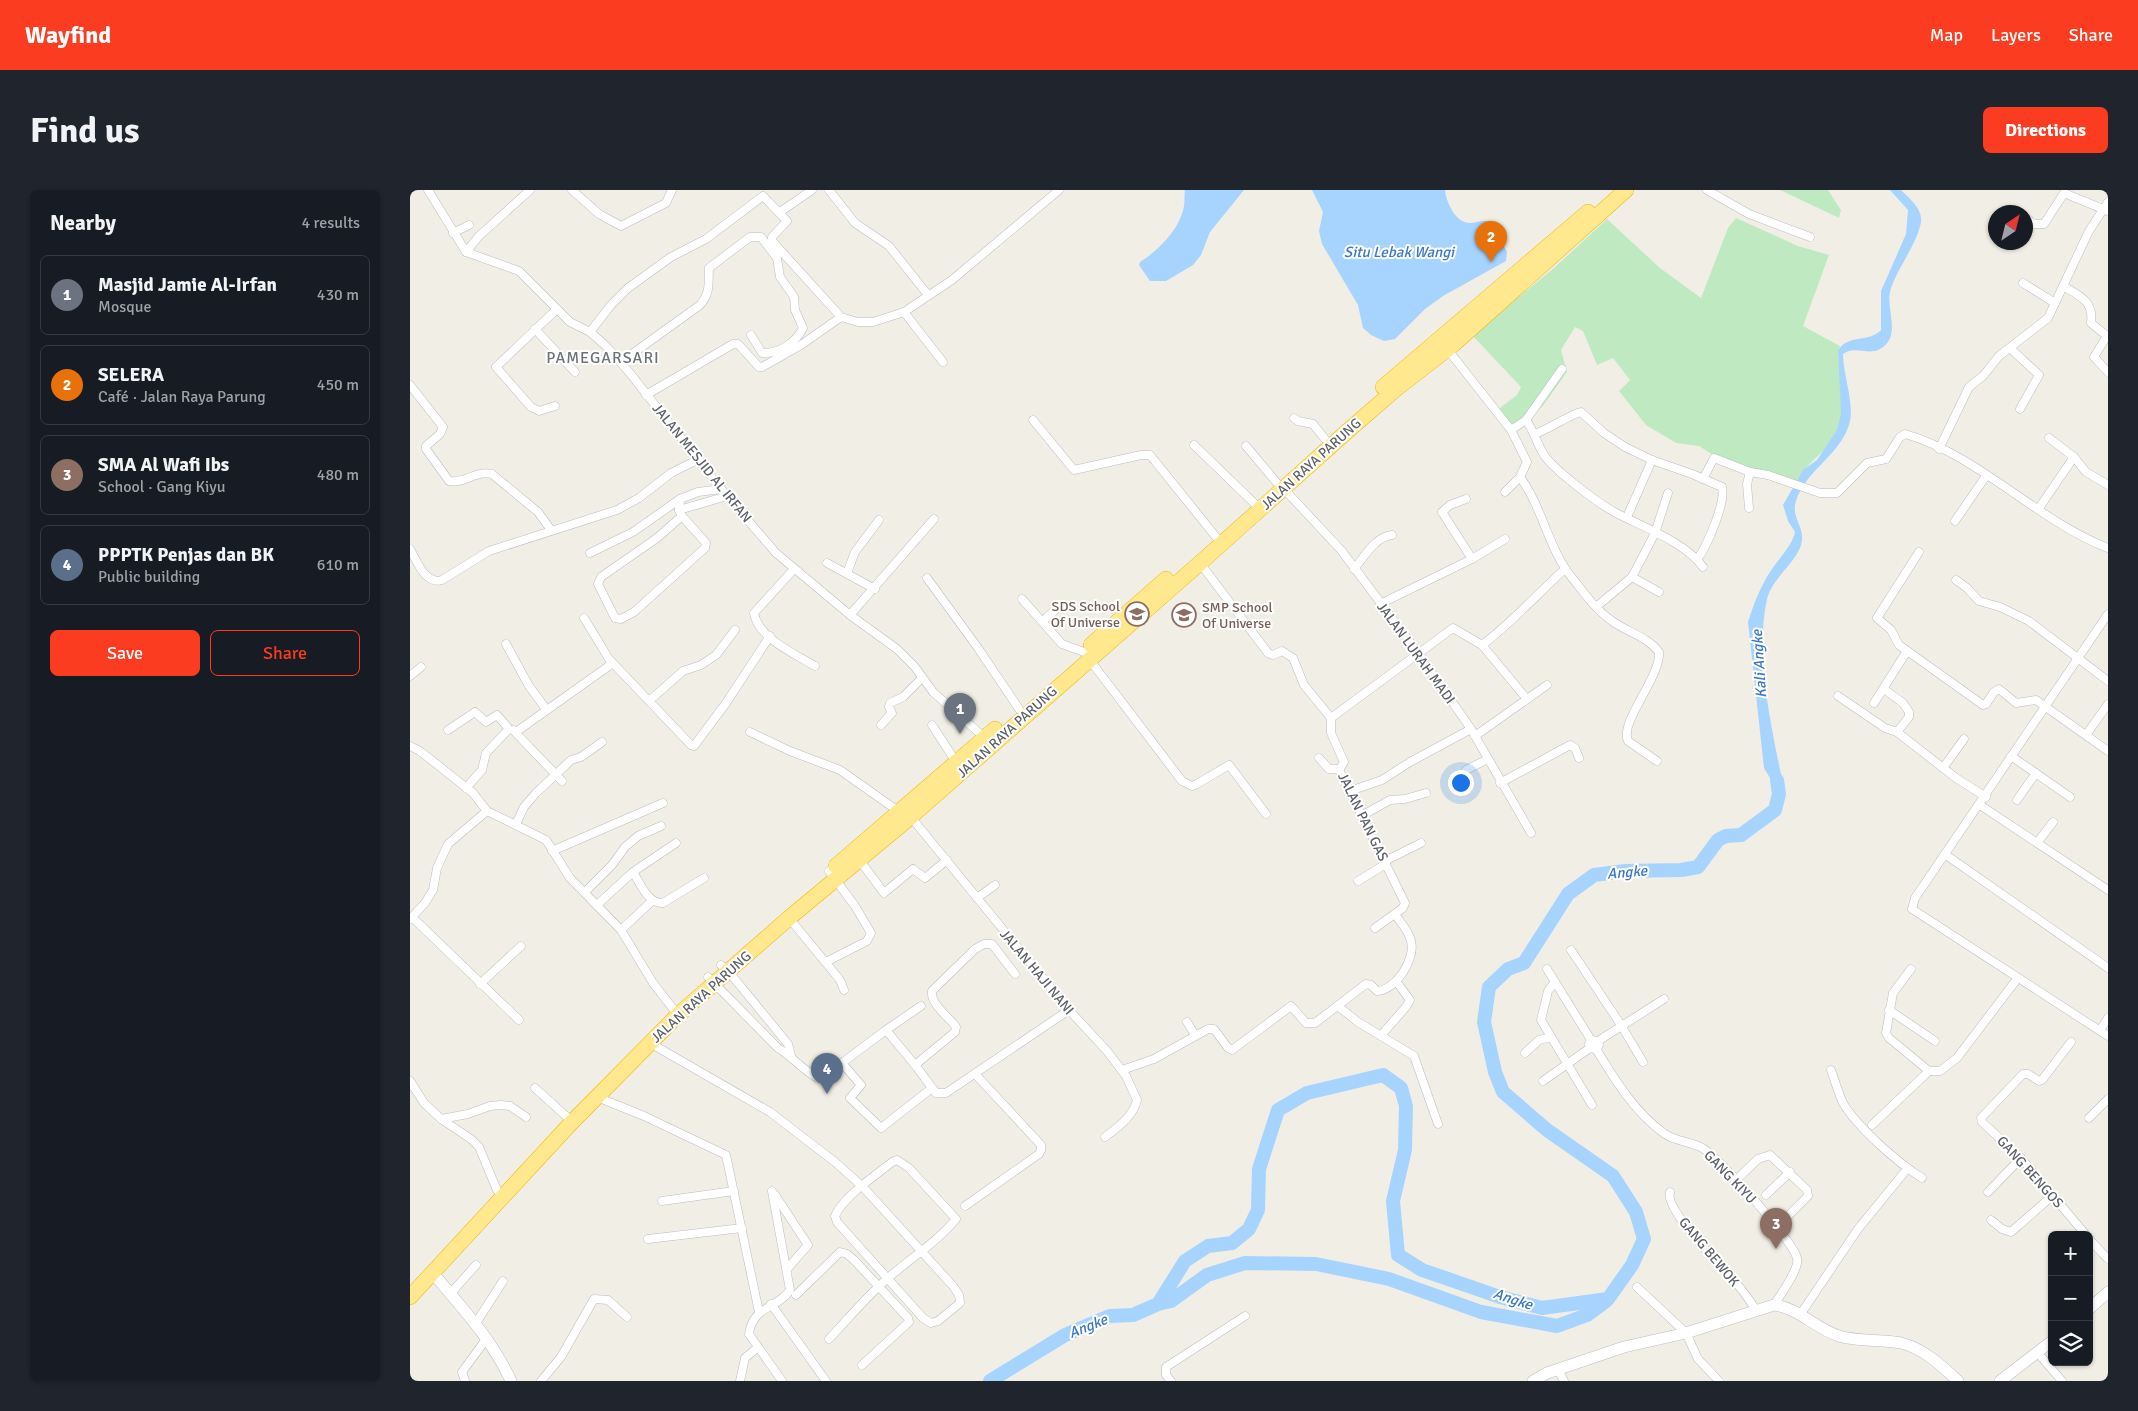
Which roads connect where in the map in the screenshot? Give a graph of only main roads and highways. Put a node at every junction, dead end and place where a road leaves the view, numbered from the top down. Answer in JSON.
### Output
{"nodes":[{"id":1,"x":1613,"y":190,"type":"edge"},
{"id":2,"x":1626,"y":190,"type":"edge"},
{"id":3,"x":1347,"y":424,"type":"junction"},
{"id":4,"x":1280,"y":485,"type":"junction"},
{"id":5,"x":1086,"y":656,"type":"junction"},
{"id":6,"x":903,"y":812,"type":"junction"},
{"id":7,"x":832,"y":875,"type":"junction"},
{"id":8,"x":725,"y":969,"type":"junction"},
{"id":9,"x":647,"y":1041,"type":"junction"},
{"id":10,"x":547,"y":1142,"type":"junction"},
{"id":11,"x":432,"y":1272,"type":"junction"},
{"id":12,"x":410,"y":1283,"type":"edge"},
{"id":13,"x":2108,"y":1292,"type":"edge"},
{"id":14,"x":410,"y":1297,"type":"edge"},
{"id":15,"x":2093,"y":1305,"type":"edge"},
{"id":16,"x":2048,"y":1344,"type":"edge"},
{"id":17,"x":511,"y":1381,"type":"edge"},
{"id":18,"x":1534,"y":1381,"type":"edge"},
{"id":19,"x":1958,"y":1381,"type":"edge"},
{"id":20,"x":2000,"y":1381,"type":"edge"}],
"edges":[{"from":1,"to":3,"type":"highway","name":"JALAN RAYA PARUNG"},
{"from":2,"to":3,"type":"highway","name":"JALAN RAYA PARUNG"},
{"from":3,"to":4,"type":"highway","name":"JALAN RAYA PARUNG"},
{"from":3,"to":4,"type":"highway","name":"JALAN RAYA PARUNG"},
{"from":4,"to":5,"type":"highway","name":"JALAN RAYA PARUNG"},
{"from":4,"to":5,"type":"highway","name":"JALAN RAYA PARUNG"},
{"from":5,"to":6,"type":"highway","name":"JALAN RAYA PARUNG"},
{"from":5,"to":6,"type":"highway","name":"JALAN RAYA PARUNG"},
{"from":6,"to":7,"type":"highway","name":"JALAN RAYA PARUNG"},
{"from":7,"to":8,"type":"highway","name":"JALAN RAYA PARUNG"},
{"from":7,"to":8,"type":"highway","name":"JALAN RAYA PARUNG"},
{"from":8,"to":9,"type":"highway","name":"JALAN RAYA PARUNG"},
{"from":9,"to":10,"type":"highway","name":"JALAN RAYA PARUNG"},
{"from":9,"to":10,"type":"highway","name":"JALAN RAYA PARUNG"},
{"from":10,"to":11,"type":"highway","name":"JALAN RAYA PARUNG"},
{"from":10,"to":12,"type":"highway","name":"JALAN RAYA PARUNG"},
{"from":11,"to":14,"type":"highway","name":"JALAN RAYA PARUNG"},
{"from":11,"to":17,"type":"main road"},
{"from":13,"to":15,"type":"main road"},
{"from":16,"to":20,"type":"main road"},
{"from":18,"to":19,"type":"main road"}]}
